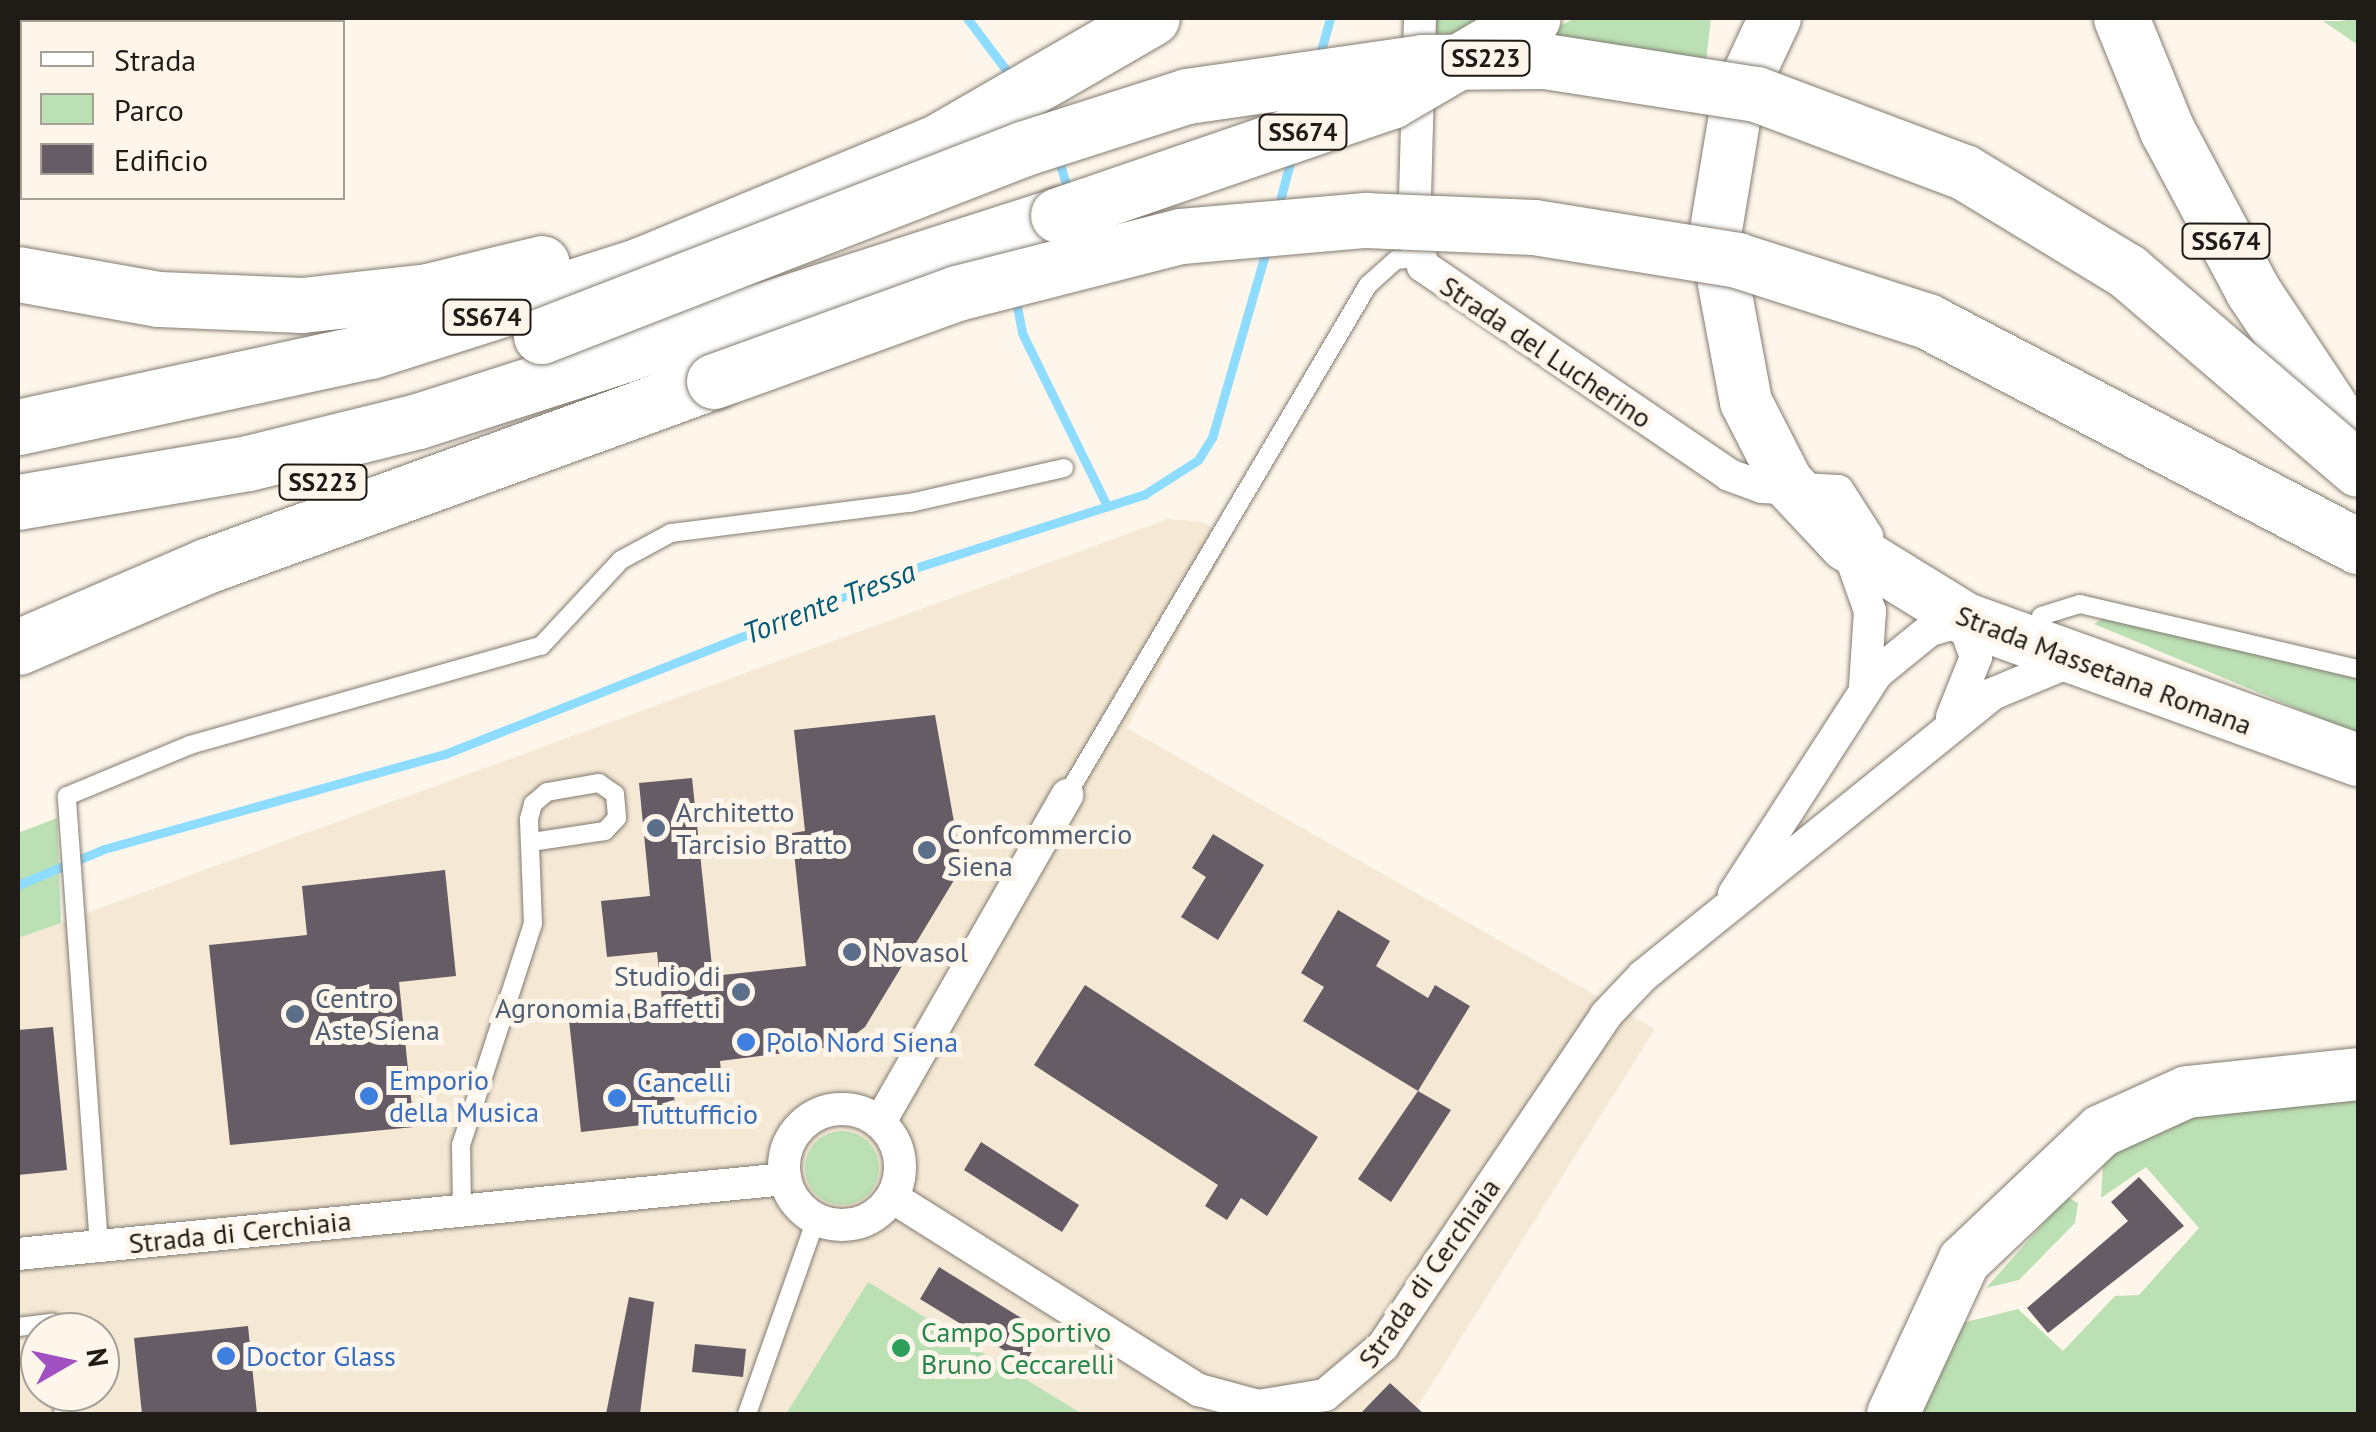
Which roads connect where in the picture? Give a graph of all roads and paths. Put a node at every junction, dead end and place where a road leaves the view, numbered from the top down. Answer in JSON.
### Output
{"nodes":[{"id":1,"x":1124,"y":18,"type":"edge"},
{"id":2,"x":1152,"y":18,"type":"edge"},
{"id":3,"x":1420,"y":18,"type":"edge"},
{"id":4,"x":1533,"y":18,"type":"edge"},
{"id":5,"x":1775,"y":18,"type":"edge"},
{"id":6,"x":2122,"y":18,"type":"edge"},
{"id":7,"x":934,"y":134,"type":"junction"},
{"id":8,"x":2188,"y":170,"type":"junction"},
{"id":9,"x":1418,"y":258,"type":"junction"},
{"id":10,"x":18,"y":274,"type":"edge"},
{"id":11,"x":624,"y":414,"type":"junction"},
{"id":12,"x":2358,"y":422,"type":"edge"},
{"id":13,"x":18,"y":427,"type":"edge"},
{"id":14,"x":2358,"y":448,"type":"edge"},
{"id":15,"x":18,"y":461,"type":"edge"},
{"id":16,"x":1790,"y":461,"type":"junction"},
{"id":17,"x":1064,"y":468,"type":"dead end"},
{"id":18,"x":2358,"y":469,"type":"edge"},
{"id":19,"x":1838,"y":492,"type":"junction"},
{"id":20,"x":18,"y":502,"type":"edge"},
{"id":21,"x":18,"y":533,"type":"edge"},
{"id":22,"x":1846,"y":546,"type":"junction"},
{"id":23,"x":2358,"y":546,"type":"edge"},
{"id":24,"x":2041,"y":616,"type":"junction"},
{"id":25,"x":1966,"y":619,"type":"junction"},
{"id":26,"x":18,"y":647,"type":"edge"},
{"id":27,"x":2070,"y":662,"type":"junction"},
{"id":28,"x":2358,"y":668,"type":"edge"},
{"id":29,"x":2207,"y":684,"type":"junction"},
{"id":30,"x":1865,"y":687,"type":"junction"},
{"id":31,"x":1942,"y":734,"type":"junction"},
{"id":32,"x":2358,"y":757,"type":"edge"},
{"id":33,"x":1067,"y":796,"type":"joint"},
{"id":34,"x":531,"y":842,"type":"junction"},
{"id":35,"x":1727,"y":906,"type":"junction"},
{"id":36,"x":2358,"y":1074,"type":"edge"},
{"id":37,"x":880,"y":1122,"type":"junction"},
{"id":38,"x":784,"y":1178,"type":"junction"},
{"id":39,"x":892,"y":1197,"type":"junction"},
{"id":40,"x":462,"y":1209,"type":"junction"},
{"id":41,"x":816,"y":1219,"type":"junction"},
{"id":42,"x":99,"y":1246,"type":"junction"},
{"id":43,"x":18,"y":1254,"type":"edge"},
{"id":44,"x":747,"y":1414,"type":"edge"},
{"id":45,"x":1893,"y":1414,"type":"edge"}],
"edges":[{"from":1,"to":7,"type":"highway","number":"SS674"},
{"from":2,"to":7,"type":"highway","number":"SS674"},
{"from":3,"to":9,"type":"street","name":"Strada del Lucherino"},
{"from":4,"to":20,"type":"highway","number":"SS674","bridge":true},
{"from":5,"to":16,"type":"main road","name":"Strada Massetana Romana"},
{"from":6,"to":8,"type":"highway","number":"SS674"},
{"from":7,"to":10,"type":"highway","number":"SS674"},
{"from":7,"to":13,"type":"highway","number":"SS674"},
{"from":8,"to":12,"type":"highway"},
{"from":8,"to":14,"type":"highway","number":"SS674"},
{"from":9,"to":16,"type":"street","name":"Strada del Lucherino"},
{"from":9,"to":33,"type":"lane"},
{"from":11,"to":21,"type":"highway","number":"SS223"},
{"from":11,"to":23,"type":"highway","number":"SS223","bridge":true},
{"from":11,"to":26,"type":"highway"},
{"from":15,"to":18,"type":"highway","number":"SS223","bridge":true},
{"from":16,"to":19,"type":"main road","name":"Strada Massetana Romana"},
{"from":16,"to":22,"type":"main road","name":"Strada Massetana Romana"},
{"from":17,"to":42,"type":"lane"},
{"from":19,"to":24,"type":"main road","name":"Strada Massetana Romana"},
{"from":19,"to":25,"type":"street"},
{"from":22,"to":25,"type":"main road","name":"Strada Massetana Romana"},
{"from":22,"to":30,"type":"street","name":"Strada di Cerchiaia"},
{"from":24,"to":28,"type":"lane"},
{"from":24,"to":29,"type":"main road","name":"Strada Massetana Romana"},
{"from":25,"to":27,"type":"main road","name":"Strada Massetana Romana"},
{"from":25,"to":29,"type":"street","name":"Strada di Cerchiaia"},
{"from":25,"to":30,"type":"street","name":"Strada di Cerchiaia"},
{"from":25,"to":31,"type":"street","name":"Strada di Cerchiaia"},
{"from":27,"to":31,"type":"street","name":"Strada di Cerchiaia"},
{"from":27,"to":32,"type":"main road","name":"Strada Massetana Romana"},
{"from":29,"to":32,"type":"main road","name":"Strada Massetana Romana"},
{"from":30,"to":35,"type":"street","name":"Strada di Cerchiaia"},
{"from":31,"to":35,"type":"street","name":"Strada di Cerchiaia"},
{"from":33,"to":37,"type":"street"},
{"from":34,"to":34,"type":"lane"},
{"from":34,"to":40,"type":"lane"},
{"from":35,"to":39,"type":"street","name":"Strada di Cerchiaia"},
{"from":36,"to":45,"type":"main road"},
{"from":37,"to":38,"type":"street"},
{"from":37,"to":39,"type":"street"},
{"from":38,"to":40,"type":"street","name":"Strada di Cerchiaia"},
{"from":38,"to":41,"type":"street"},
{"from":39,"to":41,"type":"street"},
{"from":40,"to":42,"type":"street","name":"Strada di Cerchiaia"},
{"from":41,"to":44,"type":"lane"},
{"from":42,"to":43,"type":"street","name":"Strada di Cerchiaia"}]}
